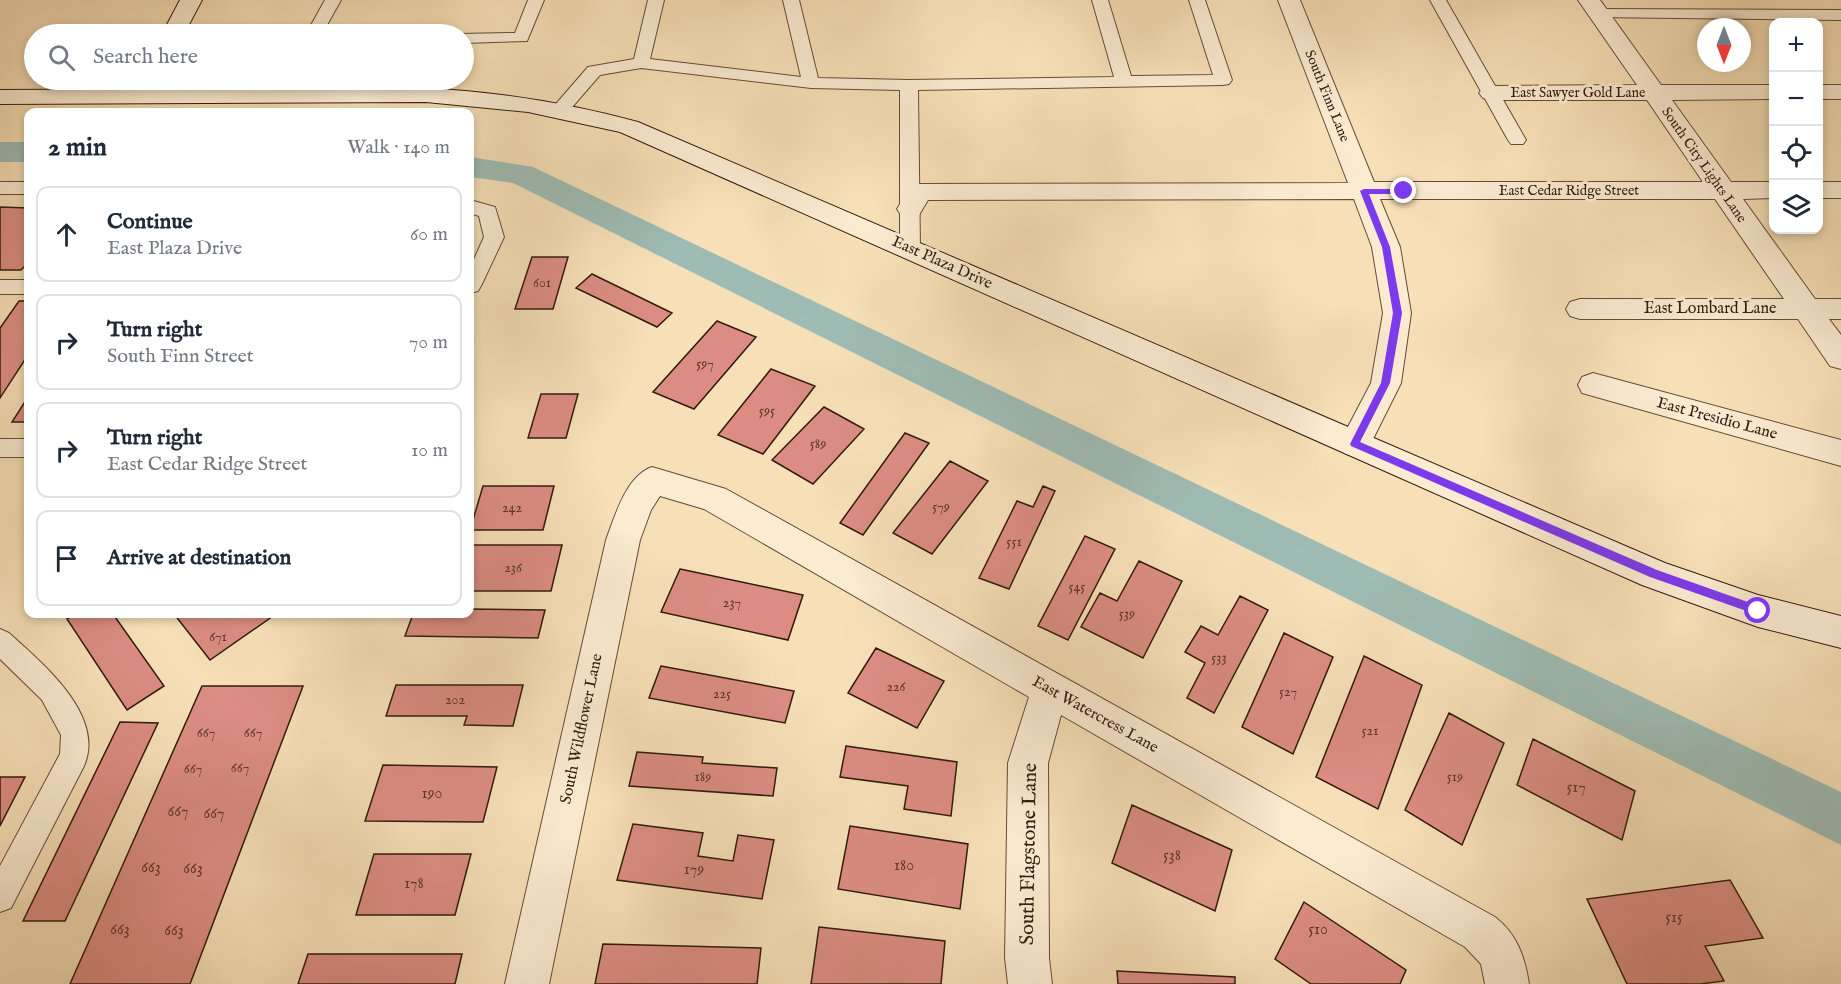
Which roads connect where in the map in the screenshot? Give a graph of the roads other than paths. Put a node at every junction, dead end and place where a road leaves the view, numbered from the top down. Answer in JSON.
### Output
{"nodes":[{"id":1,"x":191,"y":0,"type":"edge"},
{"id":2,"x":333,"y":0,"type":"edge"},
{"id":3,"x":536,"y":0,"type":"edge"},
{"id":4,"x":656,"y":0,"type":"edge"},
{"id":5,"x":791,"y":0,"type":"edge"},
{"id":6,"x":1100,"y":0,"type":"edge"},
{"id":7,"x":1197,"y":0,"type":"edge"},
{"id":8,"x":1289,"y":0,"type":"edge"},
{"id":9,"x":1438,"y":0,"type":"edge"},
{"id":10,"x":1594,"y":7,"type":"edge"},
{"id":11,"x":1841,"y":15,"type":"edge"},
{"id":12,"x":178,"y":24,"type":"edge"},
{"id":13,"x":320,"y":24,"type":"edge"},
{"id":14,"x":474,"y":38,"type":"edge"},
{"id":15,"x":641,"y":63,"type":"junction"},
{"id":16,"x":1124,"y":80,"type":"junction"},
{"id":17,"x":812,"y":83,"type":"junction"},
{"id":18,"x":909,"y":85,"type":"junction"},
{"id":19,"x":108,"y":90,"type":"edge"},
{"id":20,"x":221,"y":90,"type":"edge"},
{"id":21,"x":1769,"y":92,"type":"edge"},
{"id":22,"x":1823,"y":92,"type":"edge"},
{"id":23,"x":1841,"y":92,"type":"edge"},
{"id":24,"x":1491,"y":93,"type":"junction"},
{"id":25,"x":1653,"y":93,"type":"junction"},
{"id":26,"x":0,"y":97,"type":"edge"},
{"id":27,"x":561,"y":109,"type":"junction"},
{"id":28,"x":1517,"y":140,"type":"dead end"},
{"id":29,"x":0,"y":188,"type":"edge"},
{"id":30,"x":24,"y":188,"type":"edge"},
{"id":31,"x":1722,"y":190,"type":"junction"},
{"id":32,"x":1769,"y":190,"type":"edge"},
{"id":33,"x":1823,"y":190,"type":"edge"},
{"id":34,"x":1841,"y":190,"type":"edge"},
{"id":35,"x":1364,"y":191,"type":"junction"},
{"id":36,"x":474,"y":207,"type":"edge"},
{"id":37,"x":910,"y":209,"type":"junction"},
{"id":38,"x":910,"y":249,"type":"junction"},
{"id":39,"x":474,"y":280,"type":"edge"},
{"id":40,"x":0,"y":287,"type":"edge"},
{"id":41,"x":24,"y":287,"type":"edge"},
{"id":42,"x":1580,"y":309,"type":"dead end"},
{"id":43,"x":1806,"y":309,"type":"junction"},
{"id":44,"x":1841,"y":309,"type":"edge"},
{"id":45,"x":1841,"y":358,"type":"edge"},
{"id":46,"x":1593,"y":385,"type":"dead end"},
{"id":47,"x":1355,"y":444,"type":"junction"},
{"id":48,"x":0,"y":448,"type":"edge"},
{"id":49,"x":24,"y":448,"type":"edge"},
{"id":50,"x":1841,"y":453,"type":"edge"},
{"id":51,"x":652,"y":480,"type":"joint"},
{"id":52,"x":1841,"y":632,"type":"edge"},
{"id":53,"x":0,"y":641,"type":"edge"},
{"id":54,"x":1050,"y":690,"type":"junction"},
{"id":55,"x":0,"y":897,"type":"edge"},
{"id":56,"x":527,"y":984,"type":"edge"},
{"id":57,"x":1030,"y":984,"type":"edge"},
{"id":58,"x":1507,"y":984,"type":"edge"}],
"edges":[{"from":1,"to":12,"type":"street"},
{"from":2,"to":13,"type":"lane"},
{"from":3,"to":14,"type":"lane"},
{"from":4,"to":15,"type":"lane"},
{"from":5,"to":17,"type":"lane"},
{"from":6,"to":16,"type":"lane"},
{"from":7,"to":16,"type":"lane"},
{"from":8,"to":35,"type":"street","name":"South Finn Lane"},
{"from":9,"to":24,"type":"lane"},
{"from":10,"to":11,"type":"lane"},
{"from":10,"to":25,"type":"street","name":"South City Lights Lane"},
{"from":15,"to":17,"type":"lane"},
{"from":15,"to":27,"type":"lane"},
{"from":16,"to":18,"type":"lane"},
{"from":17,"to":18,"type":"lane"},
{"from":18,"to":37,"type":"lane"},
{"from":19,"to":26,"type":"street","name":"East Plaza Drive"},
{"from":20,"to":27,"type":"street","name":"East Plaza Drive"},
{"from":21,"to":25,"type":"street","name":"East Sawyer Gold Lane"},
{"from":22,"to":23,"type":"street"},
{"from":24,"to":25,"type":"street","name":"East Sawyer Gold Lane"},
{"from":24,"to":28,"type":"lane"},
{"from":25,"to":31,"type":"street","name":"South City Lights Lane"},
{"from":27,"to":38,"type":"street","name":"East Plaza Drive"},
{"from":29,"to":30,"type":"lane"},
{"from":31,"to":32,"type":"street","name":"East Cedar Ridge Street"},
{"from":31,"to":35,"type":"street","name":"East Cedar Ridge Street"},
{"from":31,"to":43,"type":"street","name":"South City Lights Lane"},
{"from":33,"to":34,"type":"street"},
{"from":35,"to":37,"type":"street","name":"East Cedar Ridge Street"},
{"from":35,"to":47,"type":"street","name":"South Finn Lane"},
{"from":36,"to":39,"type":"lane"},
{"from":37,"to":38,"type":"lane"},
{"from":38,"to":47,"type":"street","name":"East Plaza Drive"},
{"from":40,"to":41,"type":"lane"},
{"from":42,"to":43,"type":"street","name":"East Lombard Lane"},
{"from":43,"to":44,"type":"street","name":"East Lombard Lane"},
{"from":43,"to":45,"type":"street","name":"South City Lights Lane"},
{"from":46,"to":50,"type":"street","name":"East Presidio Lane"},
{"from":47,"to":52,"type":"street","name":"East Plaza Drive"},
{"from":48,"to":49,"type":"lane"},
{"from":51,"to":54,"type":"street","name":"East Watercress Lane"},
{"from":51,"to":56,"type":"street","name":"South Wildflower Lane"},
{"from":53,"to":55,"type":"lane"},
{"from":54,"to":57,"type":"street","name":"South Flagstone Lane"},
{"from":54,"to":58,"type":"street","name":"East Watercress Lane"}]}
